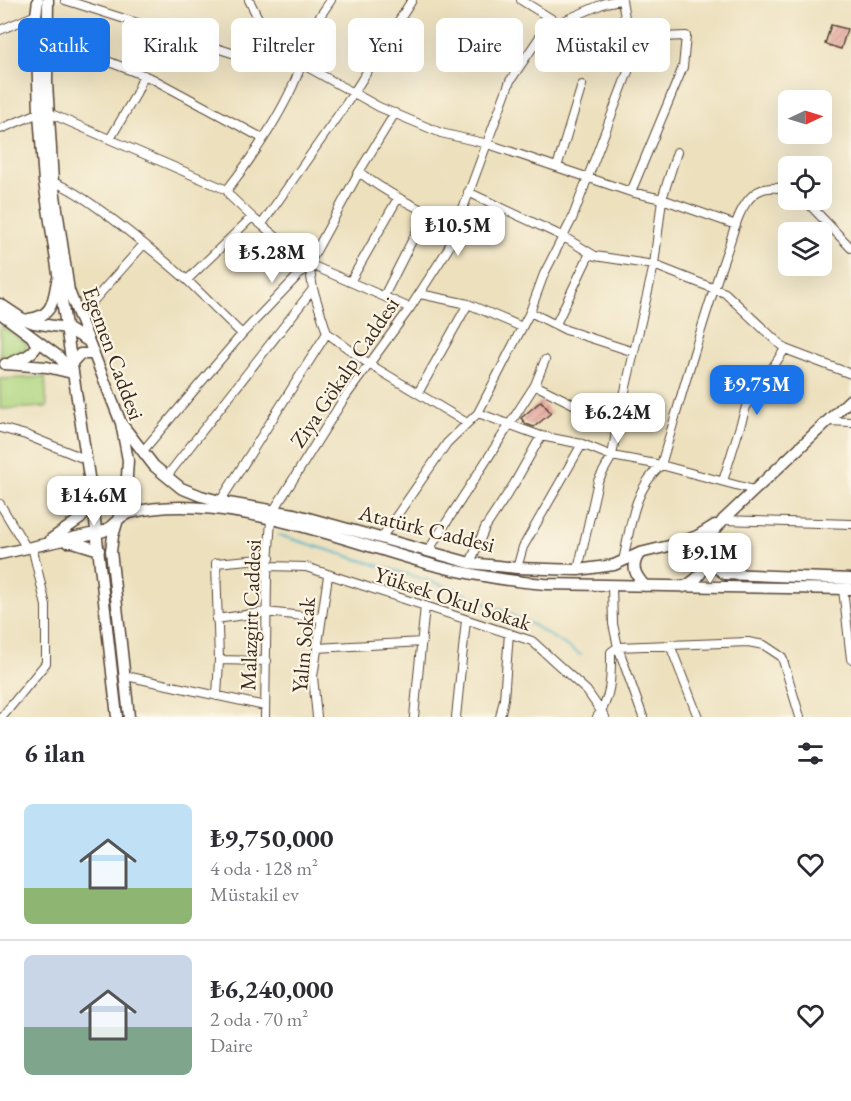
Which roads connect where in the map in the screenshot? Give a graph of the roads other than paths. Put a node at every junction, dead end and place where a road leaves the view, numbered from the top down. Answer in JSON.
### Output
{"nodes":[{"id":1,"x":38,"y":0,"type":"edge"},
{"id":2,"x":48,"y":0,"type":"edge"},
{"id":3,"x":65,"y":0,"type":"edge"},
{"id":4,"x":249,"y":0,"type":"edge"},
{"id":5,"x":331,"y":0,"type":"edge"},
{"id":6,"x":412,"y":0,"type":"edge"},
{"id":7,"x":521,"y":0,"type":"edge"},
{"id":8,"x":621,"y":0,"type":"edge"},
{"id":9,"x":602,"y":2,"type":"edge"},
{"id":10,"x":36,"y":15,"type":"junction"},
{"id":11,"x":48,"y":18,"type":"edge"},
{"id":12,"x":258,"y":18,"type":"edge"},
{"id":13,"x":319,"y":18,"type":"edge"},
{"id":14,"x":550,"y":18,"type":"edge"},
{"id":15,"x":568,"y":18,"type":"edge"},
{"id":16,"x":625,"y":18,"type":"edge"},
{"id":17,"x":0,"y":30,"type":"edge"},
{"id":18,"x":670,"y":37,"type":"edge"},
{"id":19,"x":535,"y":44,"type":"edge"},
{"id":20,"x":231,"y":53,"type":"edge"},
{"id":21,"x":110,"y":62,"type":"edge"},
{"id":22,"x":46,"y":72,"type":"edge"},
{"id":23,"x":299,"y":72,"type":"edge"},
{"id":24,"x":314,"y":72,"type":"edge"},
{"id":25,"x":628,"y":72,"type":"edge"},
{"id":26,"x":144,"y":75,"type":"junction"},
{"id":27,"x":582,"y":85,"type":"dead end"},
{"id":28,"x":353,"y":94,"type":"junction"},
{"id":29,"x":44,"y":113,"type":"junction"},
{"id":30,"x":395,"y":113,"type":"junction"},
{"id":31,"x":0,"y":129,"type":"edge"},
{"id":32,"x":262,"y":138,"type":"junction"},
{"id":33,"x":110,"y":139,"type":"junction"},
{"id":34,"x":488,"y":144,"type":"junction"},
{"id":35,"x":677,"y":152,"type":"dead end"},
{"id":36,"x":556,"y":167,"type":"junction"},
{"id":37,"x":359,"y":172,"type":"junction"},
{"id":38,"x":588,"y":177,"type":"junction"},
{"id":39,"x":49,"y":182,"type":"junction"},
{"id":40,"x":778,"y":187,"type":"edge"},
{"id":41,"x":227,"y":190,"type":"junction"},
{"id":42,"x":468,"y":192,"type":"junction"},
{"id":43,"x":631,"y":192,"type":"junction"},
{"id":44,"x":398,"y":198,"type":"junction"},
{"id":45,"x":662,"y":199,"type":"junction"},
{"id":46,"x":815,"y":210,"type":"edge"},
{"id":47,"x":426,"y":213,"type":"junction"},
{"id":48,"x":252,"y":217,"type":"junction"},
{"id":49,"x":262,"y":224,"type":"junction"},
{"id":50,"x":456,"y":225,"type":"junction"},
{"id":51,"x":736,"y":225,"type":"junction"},
{"id":52,"x":564,"y":237,"type":"junction"},
{"id":53,"x":144,"y":244,"type":"junction"},
{"id":54,"x":851,"y":248,"type":"edge"},
{"id":55,"x":590,"y":253,"type":"junction"},
{"id":56,"x":309,"y":264,"type":"junction"},
{"id":57,"x":654,"y":265,"type":"junction"},
{"id":58,"x":58,"y":275,"type":"junction"},
{"id":59,"x":187,"y":280,"type":"junction"},
{"id":60,"x":351,"y":282,"type":"junction"},
{"id":61,"x":714,"y":288,"type":"junction"},
{"id":62,"x":313,"y":289,"type":"junction"},
{"id":63,"x":420,"y":294,"type":"junction"},
{"id":64,"x":384,"y":296,"type":"junction"},
{"id":65,"x":0,"y":304,"type":"edge"},
{"id":66,"x":468,"y":304,"type":"junction"},
{"id":67,"x":410,"y":308,"type":"junction"},
{"id":68,"x":530,"y":312,"type":"junction"},
{"id":69,"x":0,"y":314,"type":"edge"},
{"id":70,"x":79,"y":317,"type":"junction"},
{"id":71,"x":21,"y":318,"type":"junction"},
{"id":72,"x":556,"y":324,"type":"junction"},
{"id":73,"x":522,"y":327,"type":"junction"},
{"id":74,"x":66,"y":328,"type":"junction"},
{"id":75,"x":327,"y":333,"type":"junction"},
{"id":76,"x":31,"y":334,"type":"junction"},
{"id":77,"x":242,"y":334,"type":"junction"},
{"id":78,"x":88,"y":341,"type":"junction"},
{"id":79,"x":785,"y":349,"type":"junction"},
{"id":80,"x":634,"y":352,"type":"junction"},
{"id":81,"x":92,"y":354,"type":"junction"},
{"id":82,"x":545,"y":360,"type":"dead end"},
{"id":83,"x":369,"y":364,"type":"junction"},
{"id":84,"x":3,"y":365,"type":"edge"},
{"id":85,"x":71,"y":368,"type":"junction"},
{"id":86,"x":851,"y":374,"type":"edge"},
{"id":87,"x":535,"y":385,"type":"junction"},
{"id":88,"x":418,"y":393,"type":"junction"},
{"id":89,"x":851,"y":399,"type":"edge"},
{"id":90,"x":478,"y":413,"type":"junction"},
{"id":91,"x":827,"y":421,"type":"junction"},
{"id":92,"x":851,"y":422,"type":"edge"},
{"id":93,"x":121,"y":423,"type":"junction"},
{"id":94,"x":467,"y":423,"type":"junction"},
{"id":95,"x":508,"y":425,"type":"junction"},
{"id":96,"x":617,"y":426,"type":"junction"},
{"id":97,"x":0,"y":429,"type":"edge"},
{"id":98,"x":541,"y":436,"type":"junction"},
{"id":99,"x":582,"y":444,"type":"junction"},
{"id":100,"x":142,"y":452,"type":"junction"},
{"id":101,"x":612,"y":456,"type":"junction"},
{"id":102,"x":85,"y":459,"type":"junction"},
{"id":103,"x":661,"y":465,"type":"junction"},
{"id":104,"x":167,"y":476,"type":"junction"},
{"id":105,"x":723,"y":481,"type":"junction"},
{"id":106,"x":754,"y":490,"type":"junction"},
{"id":107,"x":221,"y":500,"type":"junction"},
{"id":108,"x":93,"y":503,"type":"junction"},
{"id":109,"x":0,"y":504,"type":"edge"},
{"id":110,"x":272,"y":515,"type":"junction"},
{"id":111,"x":118,"y":518,"type":"junction"},
{"id":112,"x":723,"y":519,"type":"junction"},
{"id":113,"x":851,"y":524,"type":"edge"},
{"id":114,"x":97,"y":532,"type":"junction"},
{"id":115,"x":382,"y":537,"type":"junction"},
{"id":116,"x":46,"y":543,"type":"junction"},
{"id":117,"x":673,"y":545,"type":"junction"},
{"id":118,"x":29,"y":547,"type":"junction"},
{"id":119,"x":99,"y":550,"type":"junction"},
{"id":120,"x":428,"y":550,"type":"junction"},
{"id":121,"x":640,"y":553,"type":"junction"},
{"id":122,"x":0,"y":555,"type":"edge"},
{"id":123,"x":706,"y":560,"type":"junction"},
{"id":124,"x":623,"y":561,"type":"junction"},
{"id":125,"x":269,"y":562,"type":"junction"},
{"id":126,"x":470,"y":563,"type":"junction"},
{"id":127,"x":517,"y":568,"type":"junction"},
{"id":128,"x":578,"y":570,"type":"junction"},
{"id":129,"x":328,"y":576,"type":"junction"},
{"id":130,"x":851,"y":579,"type":"edge"},
{"id":131,"x":612,"y":585,"type":"junction"},
{"id":132,"x":645,"y":586,"type":"junction"},
{"id":133,"x":683,"y":587,"type":"junction"},
{"id":134,"x":847,"y":589,"type":"edge"},
{"id":135,"x":425,"y":606,"type":"junction"},
{"id":136,"x":266,"y":612,"type":"junction"},
{"id":137,"x":321,"y":618,"type":"junction"},
{"id":138,"x":216,"y":619,"type":"junction"},
{"id":139,"x":466,"y":620,"type":"junction"},
{"id":140,"x":509,"y":633,"type":"junction"},
{"id":141,"x":422,"y":642,"type":"junction"},
{"id":142,"x":670,"y":645,"type":"junction"},
{"id":143,"x":618,"y":647,"type":"junction"},
{"id":144,"x":317,"y":648,"type":"junction"},
{"id":145,"x":851,"y":659,"type":"edge"},
{"id":146,"x":219,"y":660,"type":"junction"},
{"id":147,"x":267,"y":661,"type":"junction"},
{"id":148,"x":126,"y":676,"type":"junction"},
{"id":149,"x":217,"y":696,"type":"junction"},
{"id":150,"x":265,"y":706,"type":"junction"},
{"id":151,"x":601,"y":715,"type":"edge"},
{"id":152,"x":2,"y":717,"type":"edge"},
{"id":153,"x":117,"y":717,"type":"edge"},
{"id":154,"x":129,"y":717,"type":"edge"},
{"id":155,"x":265,"y":717,"type":"edge"},
{"id":156,"x":316,"y":717,"type":"edge"},
{"id":157,"x":414,"y":717,"type":"edge"},
{"id":158,"x":456,"y":717,"type":"edge"},
{"id":159,"x":500,"y":717,"type":"edge"},
{"id":160,"x":643,"y":717,"type":"edge"},
{"id":161,"x":698,"y":717,"type":"edge"},
{"id":162,"x":800,"y":717,"type":"edge"}],
"edges":[{"from":1,"to":10,"type":"main road","name":"Egemen Caddesi"},
{"from":2,"to":11,"type":"main road","name":"Egemen Caddesi"},
{"from":3,"to":20,"type":"street"},
{"from":4,"to":12,"type":"street"},
{"from":5,"to":13,"type":"street"},
{"from":6,"to":28,"type":"street"},
{"from":7,"to":14,"type":"street"},
{"from":8,"to":9,"type":"street","name":"Ziya Gökalp Caddesi"},
{"from":8,"to":16,"type":"street"},
{"from":9,"to":15,"type":"street","name":"Ziya Gökalp Caddesi"},
{"from":10,"to":17,"type":"street"},
{"from":10,"to":29,"type":"main road","name":"Egemen Caddesi"},
{"from":18,"to":43,"type":"street"},
{"from":19,"to":34,"type":"street","name":"Ziya Gökalp Caddesi"},
{"from":21,"to":26,"type":"street"},
{"from":22,"to":29,"type":"main road","name":"Egemen Caddesi"},
{"from":23,"to":32,"type":"street"},
{"from":24,"to":28,"type":"street"},
{"from":25,"to":38,"type":"street"},
{"from":26,"to":32,"type":"street"},
{"from":26,"to":33,"type":"street"},
{"from":27,"to":36,"type":"street"},
{"from":28,"to":30,"type":"street"},
{"from":28,"to":49,"type":"street"},
{"from":29,"to":31,"type":"street"},
{"from":29,"to":33,"type":"street"},
{"from":29,"to":39,"type":"main road","name":"Egemen Caddesi"},
{"from":30,"to":34,"type":"street"},
{"from":30,"to":37,"type":"street"},
{"from":32,"to":41,"type":"street"},
{"from":33,"to":41,"type":"street"},
{"from":34,"to":36,"type":"street"},
{"from":34,"to":42,"type":"street","name":"Ziya Gökalp Caddesi"},
{"from":35,"to":45,"type":"street"},
{"from":36,"to":38,"type":"street"},
{"from":37,"to":44,"type":"street"},
{"from":37,"to":56,"type":"street"},
{"from":38,"to":43,"type":"street"},
{"from":38,"to":52,"type":"street"},
{"from":39,"to":53,"type":"street"},
{"from":39,"to":58,"type":"main road","name":"Egemen Caddesi"},
{"from":39,"to":70,"type":"main road","name":"Egemen Caddesi"},
{"from":40,"to":51,"type":"street"},
{"from":41,"to":48,"type":"street"},
{"from":42,"to":50,"type":"street","name":"Ziya Gökalp Caddesi"},
{"from":42,"to":52,"type":"street"},
{"from":43,"to":45,"type":"street"},
{"from":44,"to":47,"type":"street"},
{"from":44,"to":60,"type":"street"},
{"from":45,"to":51,"type":"street"},
{"from":45,"to":57,"type":"street"},
{"from":46,"to":54,"type":"street"},
{"from":47,"to":50,"type":"street"},
{"from":47,"to":64,"type":"street"},
{"from":48,"to":49,"type":"street"},
{"from":48,"to":59,"type":"street"},
{"from":49,"to":56,"type":"street"},
{"from":50,"to":63,"type":"street","name":"Ziya Gökalp Caddesi"},
{"from":51,"to":61,"type":"street"},
{"from":52,"to":55,"type":"street"},
{"from":52,"to":68,"type":"street"},
{"from":53,"to":59,"type":"street"},
{"from":53,"to":70,"type":"street"},
{"from":55,"to":57,"type":"street"},
{"from":55,"to":72,"type":"street"},
{"from":56,"to":60,"type":"street"},
{"from":56,"to":62,"type":"street"},
{"from":56,"to":77,"type":"street"},
{"from":57,"to":61,"type":"street"},
{"from":57,"to":80,"type":"street"},
{"from":58,"to":71,"type":"main road"},
{"from":58,"to":74,"type":"main road","name":"Egemen Caddesi"},
{"from":59,"to":77,"type":"street"},
{"from":60,"to":64,"type":"street"},
{"from":61,"to":79,"type":"street"},
{"from":61,"to":103,"type":"street"},
{"from":62,"to":75,"type":"street"},
{"from":62,"to":104,"type":"street"},
{"from":63,"to":66,"type":"street"},
{"from":63,"to":67,"type":"street","name":"Ziya Gökalp Caddesi"},
{"from":64,"to":67,"type":"street"},
{"from":65,"to":71,"type":"main road"},
{"from":66,"to":73,"type":"street"},
{"from":66,"to":88,"type":"street"},
{"from":67,"to":83,"type":"street","name":"Ziya Gökalp Caddesi"},
{"from":68,"to":72,"type":"street"},
{"from":68,"to":73,"type":"street"},
{"from":69,"to":76,"type":"main road"},
{"from":70,"to":78,"type":"main road","name":"Egemen Caddesi"},
{"from":71,"to":74,"type":"main road"},
{"from":72,"to":80,"type":"street"},
{"from":73,"to":90,"type":"street"},
{"from":74,"to":78,"type":"main road"},
{"from":74,"to":85,"type":"main road","name":"Egemen Caddesi"},
{"from":75,"to":83,"type":"street"},
{"from":75,"to":107,"type":"street"},
{"from":76,"to":84,"type":"main road"},
{"from":76,"to":85,"type":"main road"},
{"from":77,"to":100,"type":"street"},
{"from":78,"to":81,"type":"main road","name":"Egemen Caddesi"},
{"from":79,"to":86,"type":"street"},
{"from":79,"to":105,"type":"street"},
{"from":80,"to":96,"type":"street"},
{"from":81,"to":85,"type":"main road"},
{"from":81,"to":93,"type":"main road","name":"Egemen Caddesi"},
{"from":82,"to":87,"type":"street"},
{"from":83,"to":88,"type":"street"},
{"from":83,"to":110,"type":"street","name":"Ziya Gökalp Caddesi"},
{"from":84,"to":85,"type":"main road"},
{"from":85,"to":102,"type":"main road","name":"Egemen Caddesi"},
{"from":87,"to":95,"type":"street"},
{"from":87,"to":96,"type":"street"},
{"from":88,"to":94,"type":"street"},
{"from":89,"to":91,"type":"main road"},
{"from":90,"to":94,"type":"street"},
{"from":90,"to":95,"type":"street"},
{"from":91,"to":92,"type":"street"},
{"from":91,"to":106,"type":"main road"},
{"from":93,"to":100,"type":"main road","name":"Atatürk Caddesi"},
{"from":93,"to":111,"type":"main road","name":"Egemen Caddesi"},
{"from":94,"to":115,"type":"street"},
{"from":95,"to":98,"type":"street"},
{"from":95,"to":120,"type":"street"},
{"from":96,"to":101,"type":"street"},
{"from":97,"to":102,"type":"street"},
{"from":98,"to":99,"type":"street"},
{"from":98,"to":126,"type":"street"},
{"from":99,"to":101,"type":"street"},
{"from":99,"to":127,"type":"street"},
{"from":100,"to":104,"type":"main road","name":"Atatürk Caddesi"},
{"from":101,"to":103,"type":"street"},
{"from":101,"to":128,"type":"street"},
{"from":102,"to":108,"type":"main road","name":"Egemen Caddesi"},
{"from":103,"to":105,"type":"street"},
{"from":103,"to":124,"type":"street"},
{"from":104,"to":107,"type":"main road","name":"Atatürk Caddesi"},
{"from":105,"to":106,"type":"street"},
{"from":106,"to":112,"type":"main road"},
{"from":107,"to":110,"type":"main road","name":"Atatürk Caddesi"},
{"from":108,"to":111,"type":"main road"},
{"from":108,"to":114,"type":"main road","name":"Egemen Caddesi"},
{"from":108,"to":116,"type":"main road"},
{"from":109,"to":118,"type":"street"},
{"from":110,"to":111,"type":"main road","name":"Atatürk Caddesi"},
{"from":110,"to":115,"type":"main road","name":"Atatürk Caddesi"},
{"from":110,"to":125,"type":"street","name":"Malazgirt Caddesi"},
{"from":110,"to":131,"type":"main road","name":"Atatürk Caddesi"},
{"from":111,"to":114,"type":"main road","name":"Atatürk Caddesi"},
{"from":111,"to":148,"type":"main road","name":"Egemen Caddesi"},
{"from":112,"to":113,"type":"street"},
{"from":112,"to":117,"type":"main road"},
{"from":112,"to":123,"type":"main road"},
{"from":114,"to":116,"type":"main road"},
{"from":114,"to":119,"type":"main road","name":"Egemen Caddesi"},
{"from":115,"to":120,"type":"main road","name":"Atatürk Caddesi"},
{"from":116,"to":118,"type":"main road"},
{"from":116,"to":119,"type":"main road"},
{"from":117,"to":121,"type":"main road","name":"Atatürk Caddesi"},
{"from":117,"to":123,"type":"main road","name":"Atatürk Caddesi"},
{"from":118,"to":122,"type":"main road"},
{"from":118,"to":152,"type":"street"},
{"from":119,"to":153,"type":"main road","name":"Egemen Caddesi"},
{"from":120,"to":126,"type":"main road","name":"Atatürk Caddesi"},
{"from":121,"to":124,"type":"main road","name":"Atatürk Caddesi"},
{"from":121,"to":132,"type":"main road"},
{"from":123,"to":130,"type":"main road","name":"Atatürk Caddesi"},
{"from":123,"to":133,"type":"main road"},
{"from":124,"to":128,"type":"main road","name":"Atatürk Caddesi"},
{"from":125,"to":129,"type":"street","name":"Yüksek Okul Sokak"},
{"from":125,"to":136,"type":"street","name":"Malazgirt Caddesi"},
{"from":125,"to":138,"type":"street","name":"Yüksek Okul Sokak"},
{"from":126,"to":127,"type":"main road","name":"Atatürk Caddesi"},
{"from":127,"to":128,"type":"main road","name":"Atatürk Caddesi"},
{"from":129,"to":135,"type":"street","name":"Yüksek Okul Sokak"},
{"from":129,"to":137,"type":"street","name":"Yalın Sokak"},
{"from":131,"to":132,"type":"main road","name":"Atatürk Caddesi"},
{"from":131,"to":143,"type":"street"},
{"from":132,"to":133,"type":"main road","name":"Atatürk Caddesi"},
{"from":133,"to":134,"type":"main road","name":"Atatürk Caddesi"},
{"from":134,"to":145,"type":"street"},
{"from":135,"to":139,"type":"street","name":"Yüksek Okul Sokak"},
{"from":135,"to":141,"type":"street"},
{"from":136,"to":137,"type":"street"},
{"from":136,"to":138,"type":"street"},
{"from":136,"to":147,"type":"street","name":"Malazgirt Caddesi"},
{"from":137,"to":144,"type":"street","name":"Yalın Sokak"},
{"from":138,"to":146,"type":"street"},
{"from":139,"to":140,"type":"street","name":"Yüksek Okul Sokak"},
{"from":139,"to":158,"type":"street"},
{"from":140,"to":151,"type":"street","name":"Yüksek Okul Sokak"},
{"from":140,"to":159,"type":"street"},
{"from":141,"to":144,"type":"street"},
{"from":141,"to":157,"type":"street"},
{"from":142,"to":143,"type":"street"},
{"from":142,"to":161,"type":"street"},
{"from":142,"to":162,"type":"street"},
{"from":143,"to":151,"type":"street"},
{"from":143,"to":160,"type":"street"},
{"from":144,"to":156,"type":"street","name":"Yalın Sokak"},
{"from":146,"to":147,"type":"street"},
{"from":146,"to":149,"type":"street"},
{"from":147,"to":150,"type":"street","name":"Malazgirt Caddesi"},
{"from":148,"to":149,"type":"street"},
{"from":148,"to":154,"type":"main road","name":"Egemen Caddesi"},
{"from":149,"to":150,"type":"street"},
{"from":150,"to":155,"type":"street","name":"Malazgirt Caddesi"}]}
